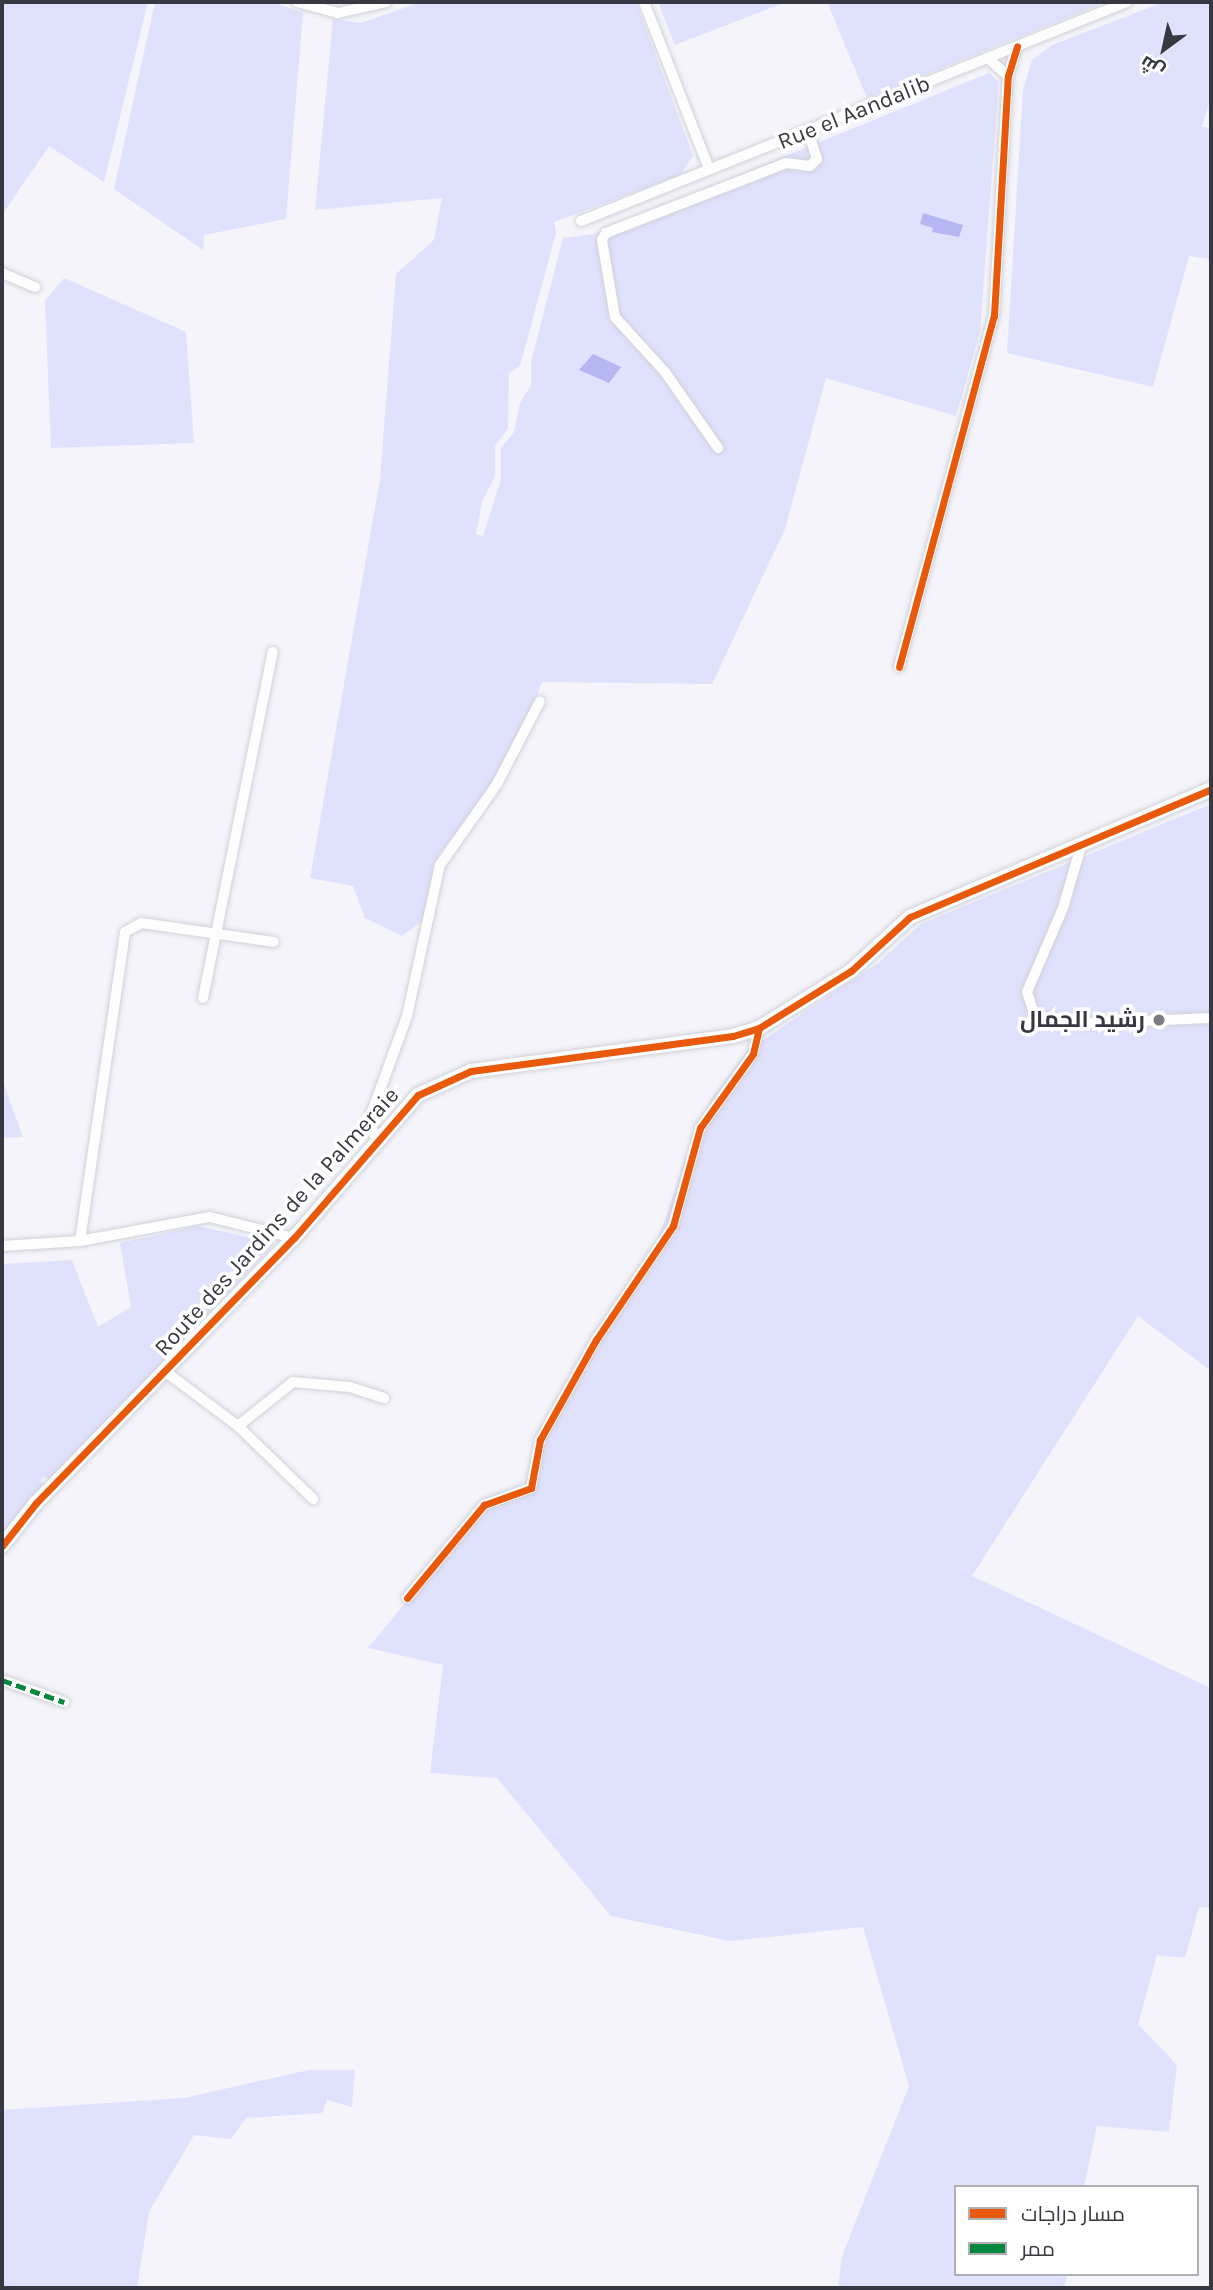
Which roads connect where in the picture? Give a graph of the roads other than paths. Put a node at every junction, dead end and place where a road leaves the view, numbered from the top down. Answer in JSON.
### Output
{"nodes":[{"id":1,"x":297,"y":2,"type":"edge"},
{"id":2,"x":386,"y":2,"type":"edge"},
{"id":3,"x":644,"y":2,"type":"edge"},
{"id":4,"x":1127,"y":2,"type":"edge"},
{"id":5,"x":1017,"y":46,"type":"junction"},
{"id":6,"x":989,"y":59,"type":"junction"},
{"id":7,"x":1008,"y":76,"type":"junction"},
{"id":8,"x":808,"y":132,"type":"junction"},
{"id":9,"x":709,"y":169,"type":"junction"},
{"id":10,"x":581,"y":221,"type":"dead end"},
{"id":11,"x":2,"y":273,"type":"edge"},
{"id":12,"x":35,"y":287,"type":"dead end"},
{"id":13,"x":718,"y":448,"type":"dead end"},
{"id":14,"x":273,"y":652,"type":"dead end"},
{"id":15,"x":899,"y":667,"type":"dead end"},
{"id":16,"x":540,"y":701,"type":"dead end"},
{"id":17,"x":1211,"y":789,"type":"edge"},
{"id":18,"x":1082,"y":843,"type":"junction"},
{"id":19,"x":214,"y":934,"type":"junction"},
{"id":20,"x":274,"y":942,"type":"dead end"},
{"id":21,"x":203,"y":998,"type":"dead end"},
{"id":22,"x":1211,"y":1018,"type":"edge"},
{"id":23,"x":759,"y":1028,"type":"junction"},
{"id":24,"x":377,"y":1142,"type":"junction"},
{"id":25,"x":294,"y":1238,"type":"junction"},
{"id":26,"x":80,"y":1241,"type":"junction"},
{"id":27,"x":2,"y":1246,"type":"edge"},
{"id":28,"x":166,"y":1372,"type":"junction"},
{"id":29,"x":384,"y":1398,"type":"dead end"},
{"id":30,"x":238,"y":1426,"type":"junction"},
{"id":31,"x":313,"y":1499,"type":"dead end"},
{"id":32,"x":2,"y":1546,"type":"edge"},
{"id":33,"x":407,"y":1598,"type":"dead end"},
{"id":34,"x":2,"y":1680,"type":"edge"},
{"id":35,"x":64,"y":1702,"type":"dead end"}],
"edges":[{"from":1,"to":2,"type":"street"},
{"from":3,"to":9,"type":"street"},
{"from":4,"to":5,"type":"street","name":"Rue el Aandalib"},
{"from":5,"to":6,"type":"street","name":"Rue el Aandalib"},
{"from":5,"to":7,"type":"street"},
{"from":6,"to":7,"type":"street"},
{"from":6,"to":8,"type":"street","name":"Rue el Aandalib"},
{"from":7,"to":15,"type":"street"},
{"from":8,"to":9,"type":"street","name":"Rue el Aandalib"},
{"from":8,"to":13,"type":"street"},
{"from":9,"to":10,"type":"street","name":"Rue el Aandalib"},
{"from":11,"to":12,"type":"street"},
{"from":14,"to":19,"type":"street"},
{"from":16,"to":24,"type":"street"},
{"from":17,"to":18,"type":"street","name":"Route des Jardins de la Palmeraie"},
{"from":18,"to":22,"type":"street"},
{"from":18,"to":23,"type":"street","name":"Route des Jardins de la Palmeraie"},
{"from":19,"to":20,"type":"street"},
{"from":19,"to":21,"type":"street"},
{"from":19,"to":26,"type":"street"},
{"from":23,"to":24,"type":"street","name":"Route des Jardins de la Palmeraie"},
{"from":23,"to":33,"type":"street"},
{"from":24,"to":25,"type":"street","name":"Route des Jardins de la Palmeraie"},
{"from":25,"to":26,"type":"street"},
{"from":25,"to":28,"type":"street","name":"Route des Jardins de la Palmeraie"},
{"from":26,"to":27,"type":"street"},
{"from":28,"to":30,"type":"street"},
{"from":28,"to":32,"type":"street","name":"Route des Jardins de la Palmeraie"},
{"from":29,"to":30,"type":"street"},
{"from":30,"to":31,"type":"street"},
{"from":34,"to":35,"type":"street"}]}
